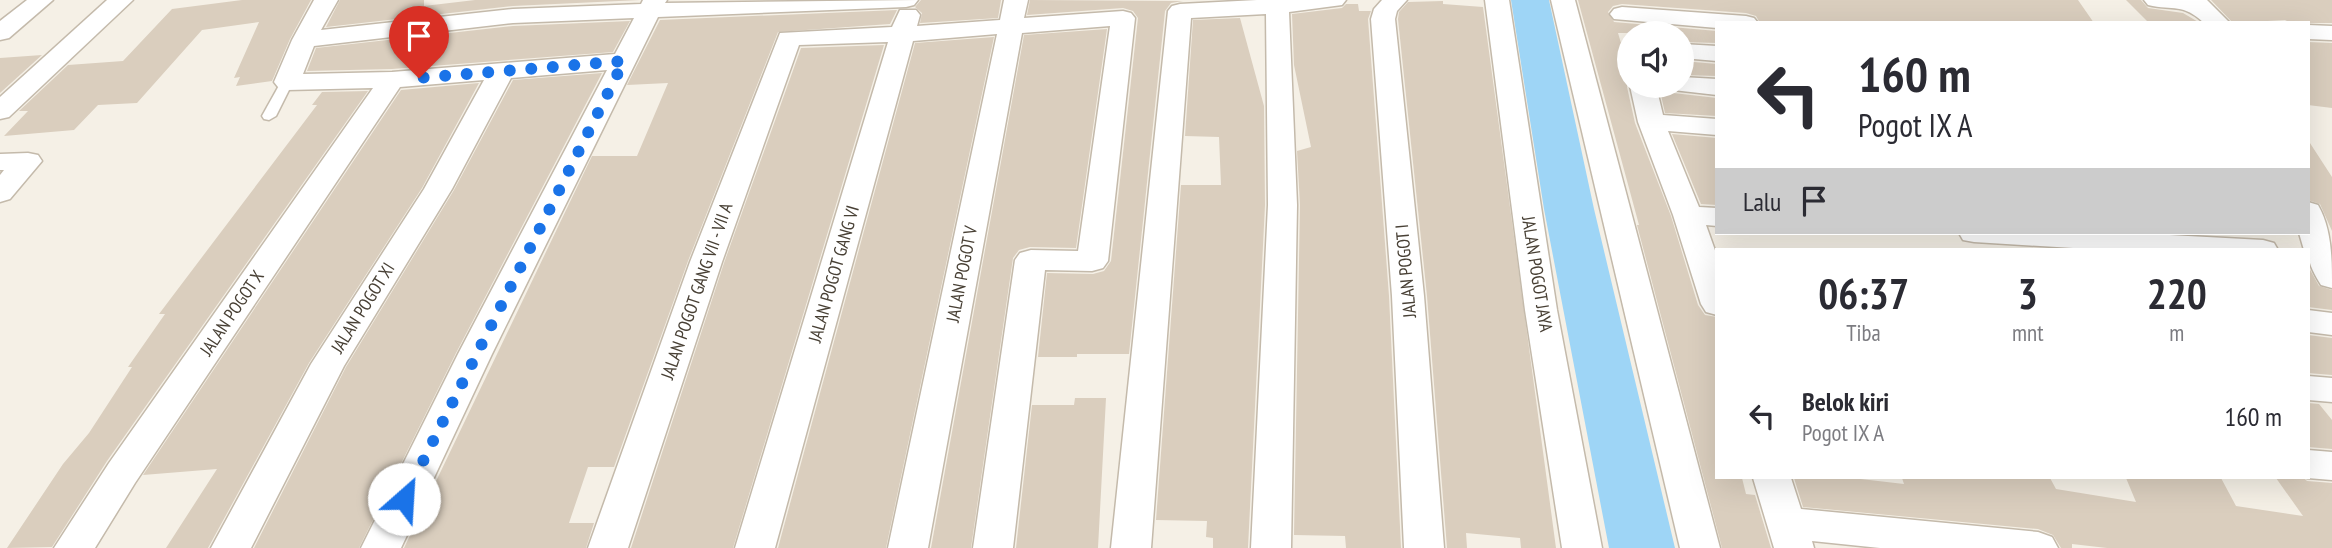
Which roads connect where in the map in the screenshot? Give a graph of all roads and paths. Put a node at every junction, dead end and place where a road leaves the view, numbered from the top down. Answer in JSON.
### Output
{"nodes":[{"id":1,"x":41,"y":0,"type":"edge"},
{"id":2,"x":121,"y":0,"type":"edge"},
{"id":3,"x":326,"y":0,"type":"edge"},
{"id":4,"x":906,"y":0,"type":"edge"},
{"id":5,"x":912,"y":0,"type":"edge"},
{"id":6,"x":1334,"y":0,"type":"edge"},
{"id":7,"x":1395,"y":0,"type":"edge"},
{"id":8,"x":1486,"y":0,"type":"edge"},
{"id":9,"x":1497,"y":0,"type":"edge"},
{"id":10,"x":1563,"y":0,"type":"edge"},
{"id":11,"x":2156,"y":0,"type":"edge"},
{"id":12,"x":2164,"y":0,"type":"edge"},
{"id":13,"x":1278,"y":3,"type":"edge"},
{"id":14,"x":652,"y":5,"type":"edge"},
{"id":15,"x":1185,"y":7,"type":"edge"},
{"id":16,"x":1113,"y":9,"type":"edge"},
{"id":17,"x":1014,"y":12,"type":"edge"},
{"id":18,"x":1623,"y":17,"type":"edge"},
{"id":19,"x":1715,"y":21,"type":"edge"},
{"id":20,"x":2216,"y":21,"type":"edge"},
{"id":21,"x":2310,"y":32,"type":"edge"},
{"id":22,"x":0,"y":33,"type":"edge"},
{"id":23,"x":2332,"y":33,"type":"edge"},
{"id":24,"x":903,"y":34,"type":"junction"},
{"id":25,"x":304,"y":40,"type":"junction"},
{"id":26,"x":1694,"y":52,"type":"edge"},
{"id":27,"x":1715,"y":54,"type":"edge"},
{"id":28,"x":624,"y":61,"type":"junction"},
{"id":29,"x":501,"y":72,"type":"junction"},
{"id":30,"x":392,"y":80,"type":"junction"},
{"id":31,"x":287,"y":82,"type":"junction"},
{"id":32,"x":1694,"y":86,"type":"edge"},
{"id":33,"x":1715,"y":87,"type":"edge"},
{"id":34,"x":1646,"y":98,"type":"edge"},
{"id":35,"x":0,"y":111,"type":"edge"},
{"id":36,"x":269,"y":116,"type":"dead end"},
{"id":37,"x":1651,"y":122,"type":"junction"},
{"id":38,"x":1715,"y":127,"type":"edge"},
{"id":39,"x":0,"y":162,"type":"edge"},
{"id":40,"x":0,"y":193,"type":"edge"},
{"id":41,"x":1702,"y":216,"type":"edge"},
{"id":42,"x":2310,"y":217,"type":"edge"},
{"id":43,"x":2008,"y":235,"type":"edge"},
{"id":44,"x":2229,"y":248,"type":"edge"},
{"id":45,"x":2320,"y":262,"type":"edge"},
{"id":46,"x":1711,"y":271,"type":"edge"},
{"id":47,"x":1715,"y":293,"type":"edge"},
{"id":48,"x":2310,"y":321,"type":"edge"},
{"id":49,"x":2332,"y":324,"type":"edge"},
{"id":50,"x":2310,"y":388,"type":"edge"},
{"id":51,"x":2332,"y":390,"type":"edge"},
{"id":52,"x":2310,"y":464,"type":"edge"},
{"id":53,"x":2332,"y":466,"type":"edge"},
{"id":54,"x":1772,"y":479,"type":"edge"},
{"id":55,"x":1790,"y":536,"type":"edge"},
{"id":56,"x":74,"y":548,"type":"edge"},
{"id":57,"x":231,"y":548,"type":"edge"},
{"id":58,"x":381,"y":548,"type":"edge"},
{"id":59,"x":608,"y":548,"type":"edge"},
{"id":60,"x":755,"y":548,"type":"edge"},
{"id":61,"x":908,"y":548,"type":"edge"},
{"id":62,"x":993,"y":548,"type":"edge"},
{"id":63,"x":1131,"y":548,"type":"edge"},
{"id":64,"x":1271,"y":548,"type":"edge"},
{"id":65,"x":1424,"y":548,"type":"edge"},
{"id":66,"x":1582,"y":548,"type":"edge"},
{"id":67,"x":1700,"y":548,"type":"edge"},
{"id":68,"x":2038,"y":548,"type":"edge"}],
"edges":[{"from":1,"to":22,"type":"street"},
{"from":2,"to":35,"type":"street"},
{"from":3,"to":25,"type":"street"},
{"from":4,"to":14,"type":"street"},
{"from":5,"to":24,"type":"street","name":"JALAN POGOT GANG VI"},
{"from":6,"to":13,"type":"street"},
{"from":7,"to":65,"type":"street","name":"JALAN POGOT I"},
{"from":8,"to":9,"type":"street"},
{"from":9,"to":66,"type":"street","name":"JALAN POGOT JAYA"},
{"from":10,"to":67,"type":"street"},
{"from":11,"to":12,"type":"street"},
{"from":12,"to":20,"type":"street"},
{"from":13,"to":15,"type":"street"},
{"from":13,"to":64,"type":"street"},
{"from":14,"to":25,"type":"street"},
{"from":14,"to":28,"type":"street"},
{"from":15,"to":63,"type":"street"},
{"from":16,"to":17,"type":"street"},
{"from":16,"to":62,"type":"street"},
{"from":17,"to":24,"type":"street"},
{"from":17,"to":61,"type":"street","name":"JALAN POGOT V"},
{"from":18,"to":19,"type":"street"},
{"from":21,"to":23,"type":"street"},
{"from":24,"to":59,"type":"street","name":"JALAN POGOT GANG VII - VII A"},
{"from":24,"to":60,"type":"street","name":"JALAN POGOT GANG VI"},
{"from":25,"to":31,"type":"street"},
{"from":26,"to":27,"type":"street"},
{"from":28,"to":29,"type":"street"},
{"from":28,"to":58,"type":"street"},
{"from":29,"to":30,"type":"street"},
{"from":29,"to":57,"type":"street","name":"JALAN POGOT XI"},
{"from":30,"to":31,"type":"street"},
{"from":30,"to":56,"type":"street","name":"JALAN POGOT X"},
{"from":31,"to":36,"type":"lane"},
{"from":32,"to":33,"type":"street"},
{"from":34,"to":37,"type":"street"},
{"from":37,"to":38,"type":"street"},
{"from":37,"to":41,"type":"street"},
{"from":39,"to":40,"type":"street"},
{"from":41,"to":46,"type":"street"},
{"from":42,"to":45,"type":"street"},
{"from":43,"to":44,"type":"street"},
{"from":46,"to":47,"type":"street"},
{"from":48,"to":49,"type":"street"},
{"from":50,"to":51,"type":"street"},
{"from":52,"to":53,"type":"street"},
{"from":54,"to":55,"type":"street"},
{"from":55,"to":68,"type":"street"}]}
